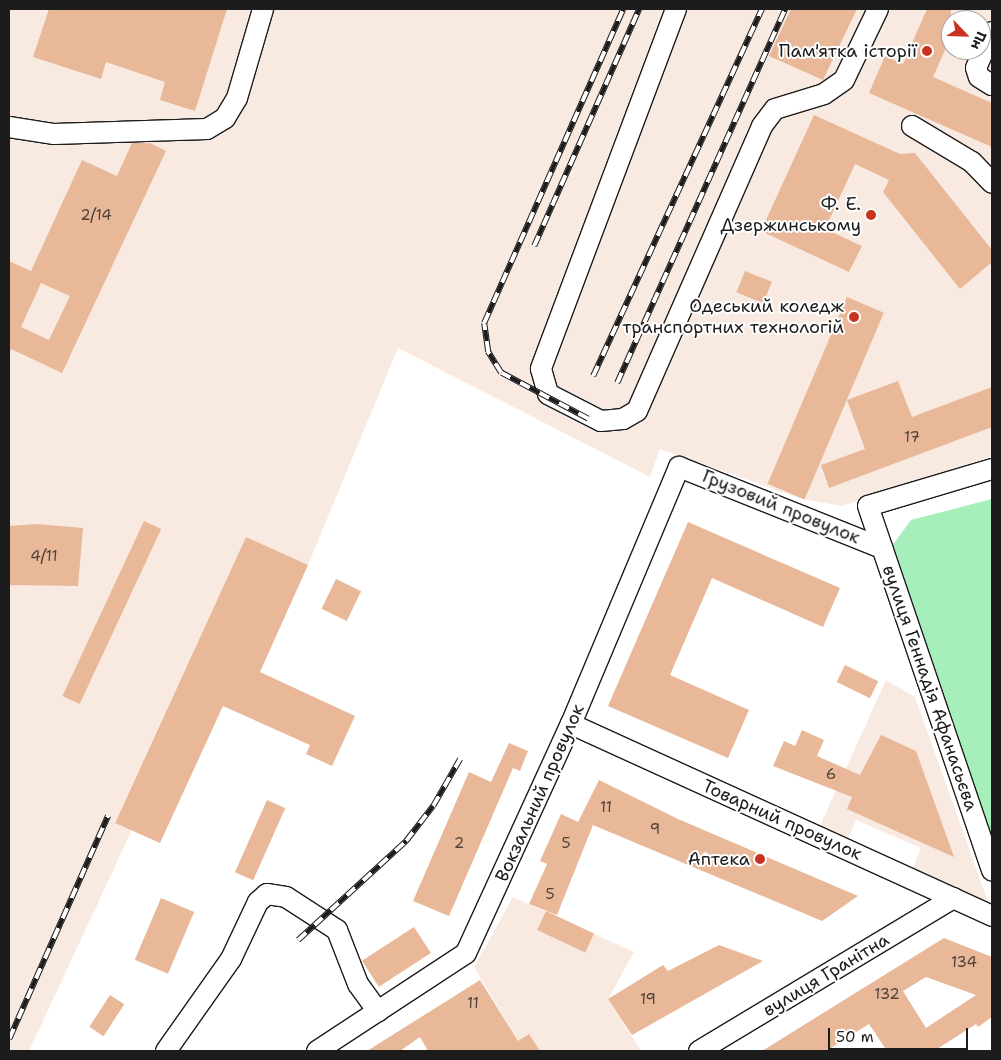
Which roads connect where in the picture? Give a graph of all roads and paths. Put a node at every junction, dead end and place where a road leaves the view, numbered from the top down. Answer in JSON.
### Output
{"nodes":[{"id":1,"x":263,"y":9,"type":"edge"},
{"id":2,"x":676,"y":9,"type":"edge"},
{"id":3,"x":878,"y":9,"type":"edge"},
{"id":4,"x":992,"y":32,"type":"edge"},
{"id":5,"x":992,"y":85,"type":"edge"},
{"id":6,"x":912,"y":126,"type":"dead end"},
{"id":7,"x":9,"y":127,"type":"edge"},
{"id":8,"x":992,"y":183,"type":"edge"},
{"id":9,"x":679,"y":467,"type":"joint"},
{"id":10,"x":992,"y":469,"type":"edge"},
{"id":11,"x":882,"y":548,"type":"junction"},
{"id":12,"x":571,"y":724,"type":"junction"},
{"id":13,"x":992,"y":870,"type":"edge"},
{"id":14,"x":954,"y":898,"type":"junction"},
{"id":15,"x":992,"y":916,"type":"edge"},
{"id":16,"x":378,"y":1012,"type":"junction"},
{"id":17,"x":166,"y":1051,"type":"edge"},
{"id":18,"x":317,"y":1051,"type":"edge"},
{"id":19,"x":698,"y":1051,"type":"edge"}],
"edges":[{"from":1,"to":7,"type":"street"},
{"from":2,"to":3,"type":"street"},
{"from":4,"to":5,"type":"street"},
{"from":6,"to":8,"type":"street"},
{"from":9,"to":11,"type":"street","name":"Грузовий провулок"},
{"from":9,"to":12,"type":"street","name":"Вокзальний провулок"},
{"from":10,"to":11,"type":"street","name":"вулиця Геннадія Афанасьєва"},
{"from":11,"to":13,"type":"street","name":"вулиця Геннадія Афанасьєва"},
{"from":12,"to":14,"type":"street","name":"Товарний провулок"},
{"from":12,"to":16,"type":"street","name":"Вокзальний провулок"},
{"from":14,"to":15,"type":"street","name":"Товарний провулок"},
{"from":14,"to":19,"type":"street","name":"вулиця Гранітна"},
{"from":16,"to":17,"type":"street"},
{"from":16,"to":18,"type":"street","name":"Вокзальний провулок"}]}
